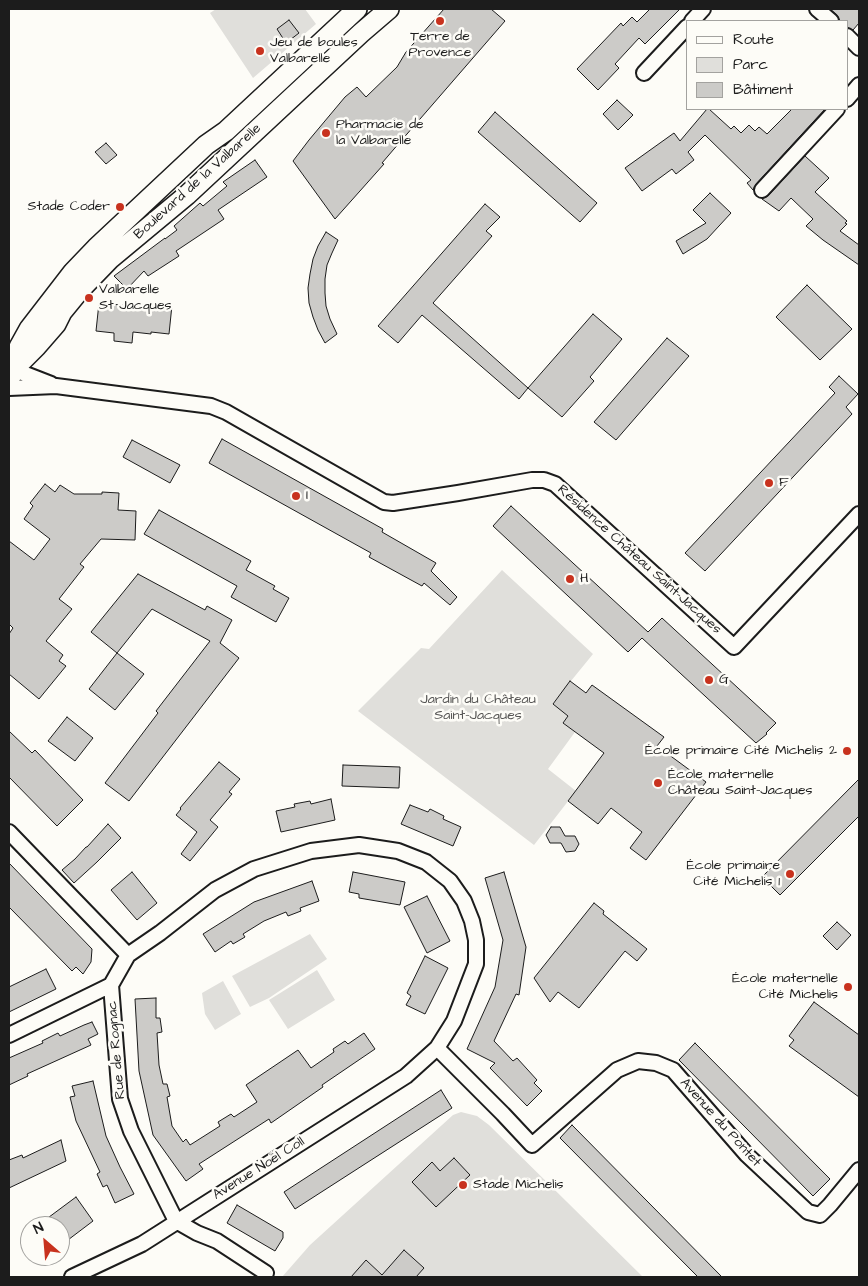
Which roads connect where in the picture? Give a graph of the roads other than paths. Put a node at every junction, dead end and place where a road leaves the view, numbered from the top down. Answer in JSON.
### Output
{"nodes":[{"id":1,"x":357,"y":9,"type":"edge"},
{"id":2,"x":389,"y":9,"type":"edge"},
{"id":3,"x":703,"y":9,"type":"edge"},
{"id":4,"x":817,"y":9,"type":"edge"},
{"id":5,"x":693,"y":20,"type":"edge"},
{"id":6,"x":830,"y":20,"type":"edge"},
{"id":7,"x":686,"y":27,"type":"edge"},
{"id":8,"x":848,"y":37,"type":"edge"},
{"id":9,"x":859,"y":48,"type":"edge"},
{"id":10,"x":644,"y":73,"type":"dead end"},
{"id":11,"x":859,"y":85,"type":"edge"},
{"id":12,"x":848,"y":98,"type":"edge"},
{"id":13,"x":836,"y":110,"type":"edge"},
{"id":14,"x":762,"y":190,"type":"dead end"},
{"id":15,"x":13,"y":375,"type":"edge"},
{"id":16,"x":859,"y":514,"type":"edge"},
{"id":17,"x":9,"y":832,"type":"edge"},
{"id":18,"x":128,"y":956,"type":"junction"},
{"id":19,"x":111,"y":985,"type":"junction"},
{"id":20,"x":9,"y":1035,"type":"edge"},
{"id":21,"x":437,"y":1048,"type":"junction"},
{"id":22,"x":859,"y":1170,"type":"edge"},
{"id":23,"x":176,"y":1221,"type":"junction"},
{"id":24,"x":266,"y":1273,"type":"dead end"},
{"id":25,"x":72,"y":1277,"type":"edge"}],
"edges":[{"from":1,"to":15,"type":"street","name":"Boulevard de la Valbarelle"},
{"from":2,"to":15,"type":"street","name":"Boulevard de la Valbarelle"},
{"from":3,"to":5,"type":"street"},
{"from":4,"to":6,"type":"street"},
{"from":7,"to":10,"type":"street"},
{"from":8,"to":9,"type":"street"},
{"from":11,"to":12,"type":"street"},
{"from":13,"to":14,"type":"street"},
{"from":15,"to":16,"type":"street","name":"Résidence Château Saint-Jacques"},
{"from":17,"to":18,"type":"street"},
{"from":18,"to":19,"type":"street"},
{"from":18,"to":21,"type":"street","name":"Avenue Noël Coll"},
{"from":19,"to":20,"type":"street"},
{"from":19,"to":23,"type":"street","name":"Rue de Rognac"},
{"from":21,"to":22,"type":"street","name":"Avenue du Pontet"},
{"from":21,"to":23,"type":"street","name":"Avenue Noël Coll"},
{"from":23,"to":24,"type":"street"},
{"from":23,"to":25,"type":"street","name":"Avenue Noël Coll"}]}
